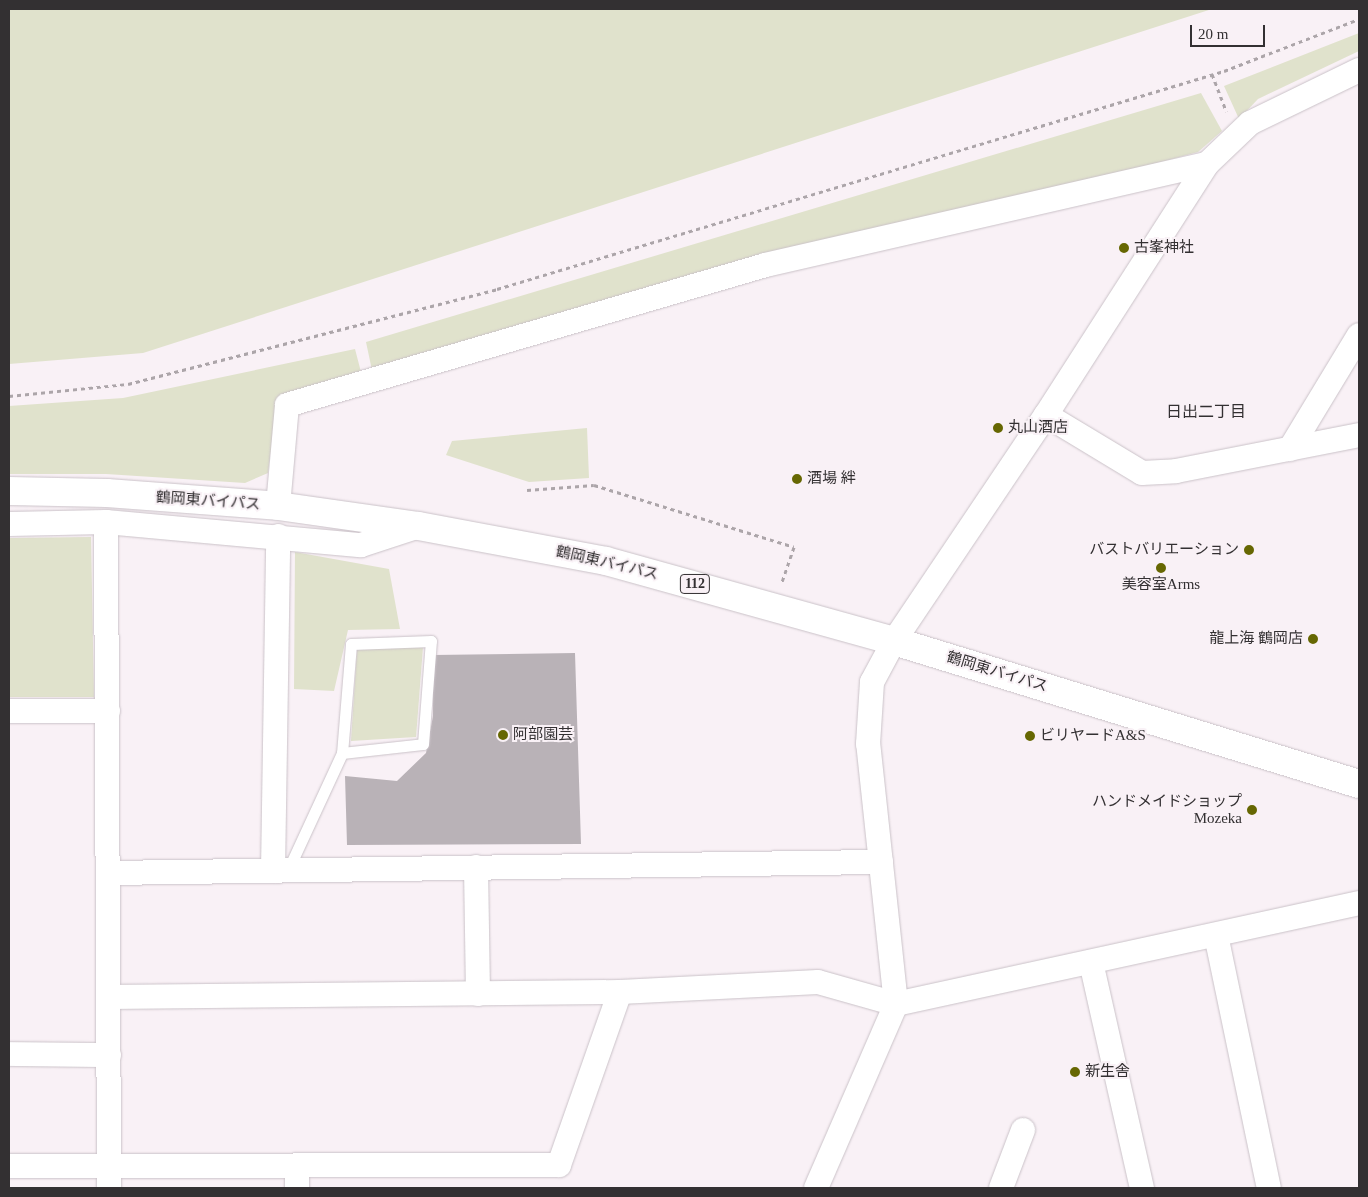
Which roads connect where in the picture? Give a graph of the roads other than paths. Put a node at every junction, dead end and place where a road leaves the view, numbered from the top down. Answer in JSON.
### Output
{"nodes":[{"id":1,"x":1359,"y":70,"type":"edge"},
{"id":2,"x":1207,"y":164,"type":"junction"},
{"id":3,"x":1359,"y":336,"type":"edge"},
{"id":4,"x":1046,"y":415,"type":"junction"},
{"id":5,"x":1359,"y":435,"type":"edge"},
{"id":6,"x":1290,"y":449,"type":"junction"},
{"id":7,"x":9,"y":491,"type":"edge"},
{"id":8,"x":278,"y":506,"type":"junction"},
{"id":9,"x":106,"y":522,"type":"junction"},
{"id":10,"x":9,"y":524,"type":"edge"},
{"id":11,"x":419,"y":526,"type":"junction"},
{"id":12,"x":278,"y":536,"type":"junction"},
{"id":13,"x":894,"y":641,"type":"junction"},
{"id":14,"x":9,"y":711,"type":"edge"},
{"id":15,"x":108,"y":711,"type":"junction"},
{"id":16,"x":342,"y":753,"type":"junction"},
{"id":17,"x":1359,"y":784,"type":"edge"},
{"id":18,"x":881,"y":862,"type":"junction"},
{"id":19,"x":476,"y":867,"type":"junction"},
{"id":20,"x":281,"y":871,"type":"junction"},
{"id":21,"x":108,"y":873,"type":"junction"},
{"id":22,"x":1359,"y":903,"type":"edge"},
{"id":23,"x":1216,"y":935,"type":"junction"},
{"id":24,"x":1091,"y":962,"type":"junction"},
{"id":25,"x":620,"y":992,"type":"junction"},
{"id":26,"x":478,"y":994,"type":"junction"},
{"id":27,"x":108,"y":996,"type":"junction"},
{"id":28,"x":896,"y":1004,"type":"junction"},
{"id":29,"x":9,"y":1054,"type":"edge"},
{"id":30,"x":109,"y":1055,"type":"junction"},
{"id":31,"x":1022,"y":1130,"type":"dead end"},
{"id":32,"x":109,"y":1164,"type":"junction"},
{"id":33,"x":9,"y":1166,"type":"edge"},
{"id":34,"x":297,"y":1177,"type":"edge"},
{"id":35,"x":109,"y":1188,"type":"edge"},
{"id":36,"x":816,"y":1188,"type":"edge"},
{"id":37,"x":1001,"y":1188,"type":"edge"},
{"id":38,"x":1142,"y":1188,"type":"edge"},
{"id":39,"x":1269,"y":1188,"type":"edge"}],
"edges":[{"from":1,"to":2,"type":"street"},
{"from":2,"to":4,"type":"street"},
{"from":2,"to":8,"type":"street"},
{"from":3,"to":6,"type":"street"},
{"from":4,"to":6,"type":"street"},
{"from":4,"to":13,"type":"street"},
{"from":5,"to":6,"type":"street"},
{"from":7,"to":8,"type":"highway","name":"鶴岡東バイパス","number":"112"},
{"from":8,"to":11,"type":"highway","name":"鶴岡東バイパス","number":"112"},
{"from":9,"to":10,"type":"street"},
{"from":9,"to":12,"type":"street"},
{"from":9,"to":15,"type":"street"},
{"from":11,"to":12,"type":"street"},
{"from":11,"to":13,"type":"highway","name":"鶴岡東バイパス","number":"112"},
{"from":12,"to":20,"type":"street"},
{"from":13,"to":17,"type":"highway","name":"鶴岡東バイパス","number":"112"},
{"from":13,"to":18,"type":"street"},
{"from":14,"to":15,"type":"street"},
{"from":15,"to":21,"type":"street"},
{"from":16,"to":16,"type":"lane"},
{"from":16,"to":20,"type":"lane"},
{"from":18,"to":19,"type":"street"},
{"from":18,"to":28,"type":"street"},
{"from":19,"to":20,"type":"street"},
{"from":19,"to":26,"type":"street"},
{"from":20,"to":21,"type":"street"},
{"from":21,"to":27,"type":"street"},
{"from":22,"to":23,"type":"street"},
{"from":23,"to":24,"type":"street"},
{"from":23,"to":39,"type":"street"},
{"from":24,"to":28,"type":"street"},
{"from":24,"to":38,"type":"street"},
{"from":25,"to":26,"type":"street"},
{"from":25,"to":28,"type":"street"},
{"from":25,"to":34,"type":"street"},
{"from":26,"to":27,"type":"street"},
{"from":27,"to":30,"type":"street"},
{"from":28,"to":36,"type":"street"},
{"from":29,"to":30,"type":"street"},
{"from":30,"to":32,"type":"street"},
{"from":31,"to":37,"type":"street"},
{"from":32,"to":33,"type":"street"},
{"from":32,"to":34,"type":"street"},
{"from":32,"to":35,"type":"street"}]}
